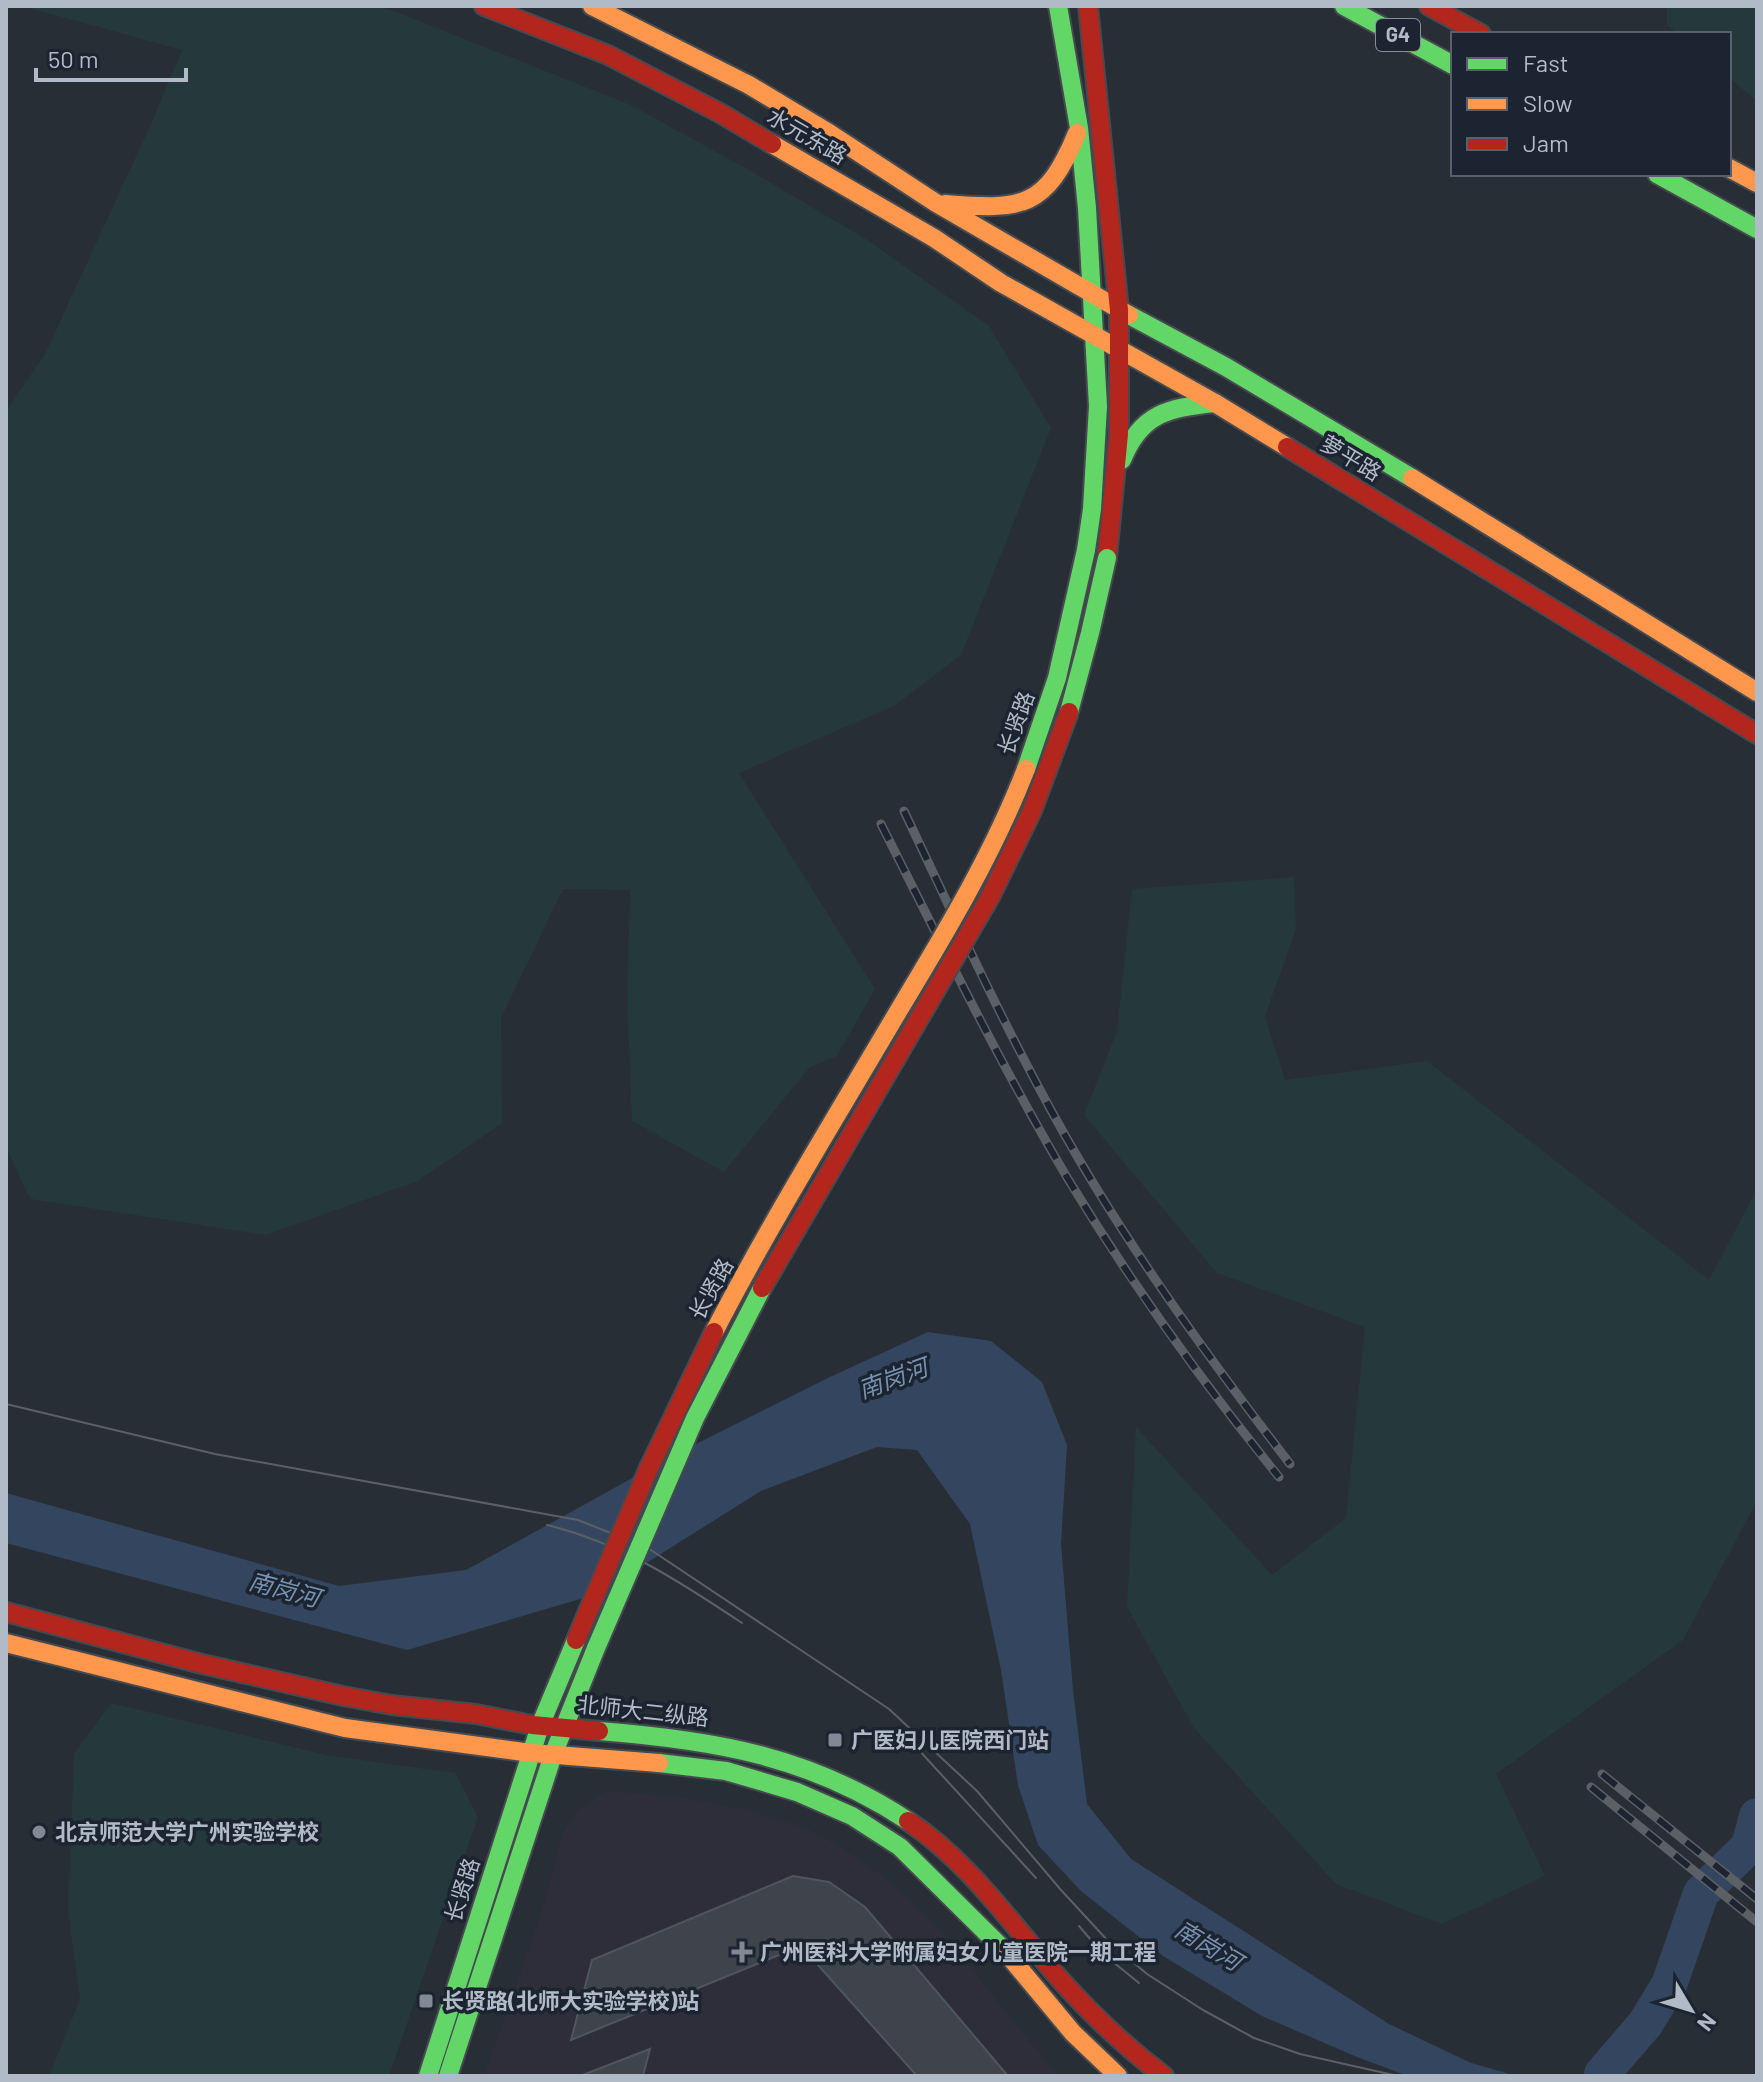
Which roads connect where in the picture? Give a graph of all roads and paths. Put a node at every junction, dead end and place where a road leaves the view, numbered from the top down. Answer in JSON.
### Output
{"nodes":[{"id":1,"x":484,"y":6,"type":"edge"},
{"id":2,"x":592,"y":6,"type":"edge"},
{"id":3,"x":1043,"y":6,"type":"edge"},
{"id":4,"x":1058,"y":6,"type":"edge"},
{"id":5,"x":1088,"y":6,"type":"edge"},
{"id":6,"x":1104,"y":6,"type":"edge"},
{"id":7,"x":1344,"y":6,"type":"edge"},
{"id":8,"x":1429,"y":6,"type":"edge"},
{"id":9,"x":1477,"y":32,"type":"edge"},
{"id":10,"x":1451,"y":64,"type":"edge"},
{"id":11,"x":1079,"y":128,"type":"junction"},
{"id":12,"x":1731,"y":169,"type":"edge"},
{"id":13,"x":1661,"y":176,"type":"edge"},
{"id":14,"x":1757,"y":183,"type":"edge"},
{"id":15,"x":1108,"y":199,"type":"junction"},
{"id":16,"x":936,"y":203,"type":"junction"},
{"id":17,"x":1757,"y":229,"type":"edge"},
{"id":18,"x":1091,"y":294,"type":"junction"},
{"id":19,"x":1119,"y":310,"type":"junction"},
{"id":20,"x":1092,"y":332,"type":"junction"},
{"id":21,"x":1120,"y":348,"type":"junction"},
{"id":22,"x":1215,"y":403,"type":"junction"},
{"id":23,"x":1116,"y":482,"type":"junction"},
{"id":24,"x":1757,"y":692,"type":"edge"},
{"id":25,"x":1757,"y":734,"type":"edge"},
{"id":26,"x":6,"y":1612,"type":"edge"},
{"id":27,"x":6,"y":1643,"type":"edge"},
{"id":28,"x":540,"y":1726,"type":"junction"},
{"id":29,"x":564,"y":1727,"type":"junction"},
{"id":30,"x":531,"y":1753,"type":"junction"},
{"id":31,"x":553,"y":1755,"type":"junction"},
{"id":32,"x":428,"y":2076,"type":"edge"},
{"id":33,"x":448,"y":2076,"type":"edge"},
{"id":34,"x":1118,"y":2076,"type":"edge"},
{"id":35,"x":1164,"y":2076,"type":"edge"}],
"edges":[{"from":1,"to":20,"type":"main road","name":"水元东路"},
{"from":2,"to":16,"type":"main road","name":"水元东路"},
{"from":3,"to":11,"type":"main road"},
{"from":4,"to":11,"type":"main road"},
{"from":5,"to":15,"type":"main road"},
{"from":6,"to":15,"type":"main road"},
{"from":7,"to":10,"type":"main road","number":"G4"},
{"from":8,"to":9,"type":"main road","number":"G4"},
{"from":11,"to":16,"type":"main road"},
{"from":11,"to":18,"type":"main road"},
{"from":12,"to":14,"type":"main road"},
{"from":13,"to":17,"type":"main road"},
{"from":15,"to":19,"type":"main road"},
{"from":16,"to":18,"type":"main road","name":"水元东路"},
{"from":18,"to":19,"type":"main road","name":"萝平路"},
{"from":18,"to":20,"type":"main road"},
{"from":19,"to":21,"type":"main road"},
{"from":19,"to":24,"type":"main road","name":"萝平路"},
{"from":20,"to":21,"type":"main road","name":"萝平路"},
{"from":20,"to":28,"type":"main road","name":"长贤路","bridge":true},
{"from":21,"to":22,"type":"main road","name":"萝平路"},
{"from":21,"to":23,"type":"main road"},
{"from":22,"to":23,"type":"main road"},
{"from":22,"to":25,"type":"main road","name":"萝平路"},
{"from":23,"to":29,"type":"main road","name":"长贤路","bridge":true},
{"from":26,"to":28,"type":"main road","name":"北师大二纵路"},
{"from":27,"to":30,"type":"main road"},
{"from":28,"to":29,"type":"main road","name":"北师大二纵路"},
{"from":28,"to":30,"type":"main road","name":"长贤路"},
{"from":29,"to":31,"type":"main road","name":"长贤路"},
{"from":29,"to":35,"type":"main road","name":"北师大二纵路"},
{"from":30,"to":31,"type":"main road"},
{"from":30,"to":32,"type":"main road","name":"长贤路"},
{"from":31,"to":33,"type":"main road","name":"长贤路"},
{"from":31,"to":34,"type":"main road"}]}
